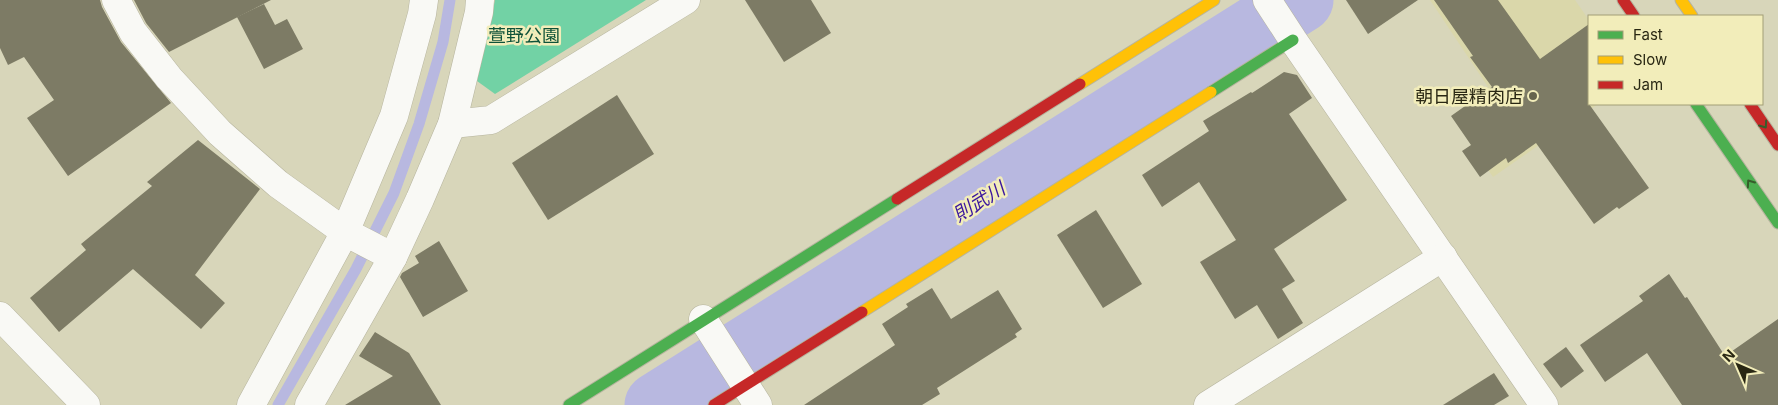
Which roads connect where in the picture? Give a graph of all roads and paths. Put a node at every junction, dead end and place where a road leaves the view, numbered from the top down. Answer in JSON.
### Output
{"nodes":[{"id":1,"x":116,"y":0,"type":"edge"},
{"id":2,"x":424,"y":0,"type":"edge"},
{"id":3,"x":480,"y":0,"type":"edge"},
{"id":4,"x":686,"y":0,"type":"edge"},
{"id":5,"x":1214,"y":0,"type":"edge"},
{"id":6,"x":1267,"y":0,"type":"edge"},
{"id":7,"x":1623,"y":0,"type":"edge"},
{"id":8,"x":1681,"y":0,"type":"edge"},
{"id":9,"x":1633,"y":15,"type":"edge"},
{"id":10,"x":1691,"y":15,"type":"edge"},
{"id":11,"x":1290,"y":35,"type":"junction"},
{"id":12,"x":1697,"y":105,"type":"edge"},
{"id":13,"x":1751,"y":105,"type":"edge"},
{"id":14,"x":452,"y":124,"type":"junction"},
{"id":15,"x":1778,"y":146,"type":"edge"},
{"id":16,"x":1778,"y":223,"type":"edge"},
{"id":17,"x":370,"y":245,"type":"junction"},
{"id":18,"x":1443,"y":257,"type":"junction"},
{"id":19,"x":0,"y":316,"type":"edge"},
{"id":20,"x":704,"y":319,"type":"junction"},
{"id":21,"x":747,"y":388,"type":"edge"},
{"id":22,"x":86,"y":405,"type":"edge"},
{"id":23,"x":251,"y":405,"type":"edge"},
{"id":24,"x":309,"y":405,"type":"edge"},
{"id":25,"x":569,"y":405,"type":"edge"},
{"id":26,"x":714,"y":405,"type":"edge"},
{"id":27,"x":1208,"y":405,"type":"edge"},
{"id":28,"x":1544,"y":405,"type":"edge"}],
"edges":[{"from":1,"to":17,"type":"street"},
{"from":2,"to":17,"type":"street"},
{"from":3,"to":14,"type":"street"},
{"from":4,"to":14,"type":"street"},
{"from":5,"to":20,"type":"street"},
{"from":6,"to":11,"type":"street"},
{"from":7,"to":9,"type":"street"},
{"from":8,"to":10,"type":"street"},
{"from":11,"to":18,"type":"street"},
{"from":11,"to":21,"type":"street"},
{"from":16,"to":12,"type":"street","one_way":true},
{"from":13,"to":15,"type":"street","one_way":true},
{"from":14,"to":17,"type":"street"},
{"from":17,"to":23,"type":"street"},
{"from":17,"to":24,"type":"street"},
{"from":18,"to":27,"type":"street"},
{"from":18,"to":28,"type":"street"},
{"from":19,"to":22,"type":"street"},
{"from":20,"to":21,"type":"street"},
{"from":20,"to":25,"type":"street"},
{"from":21,"to":26,"type":"street"}]}
